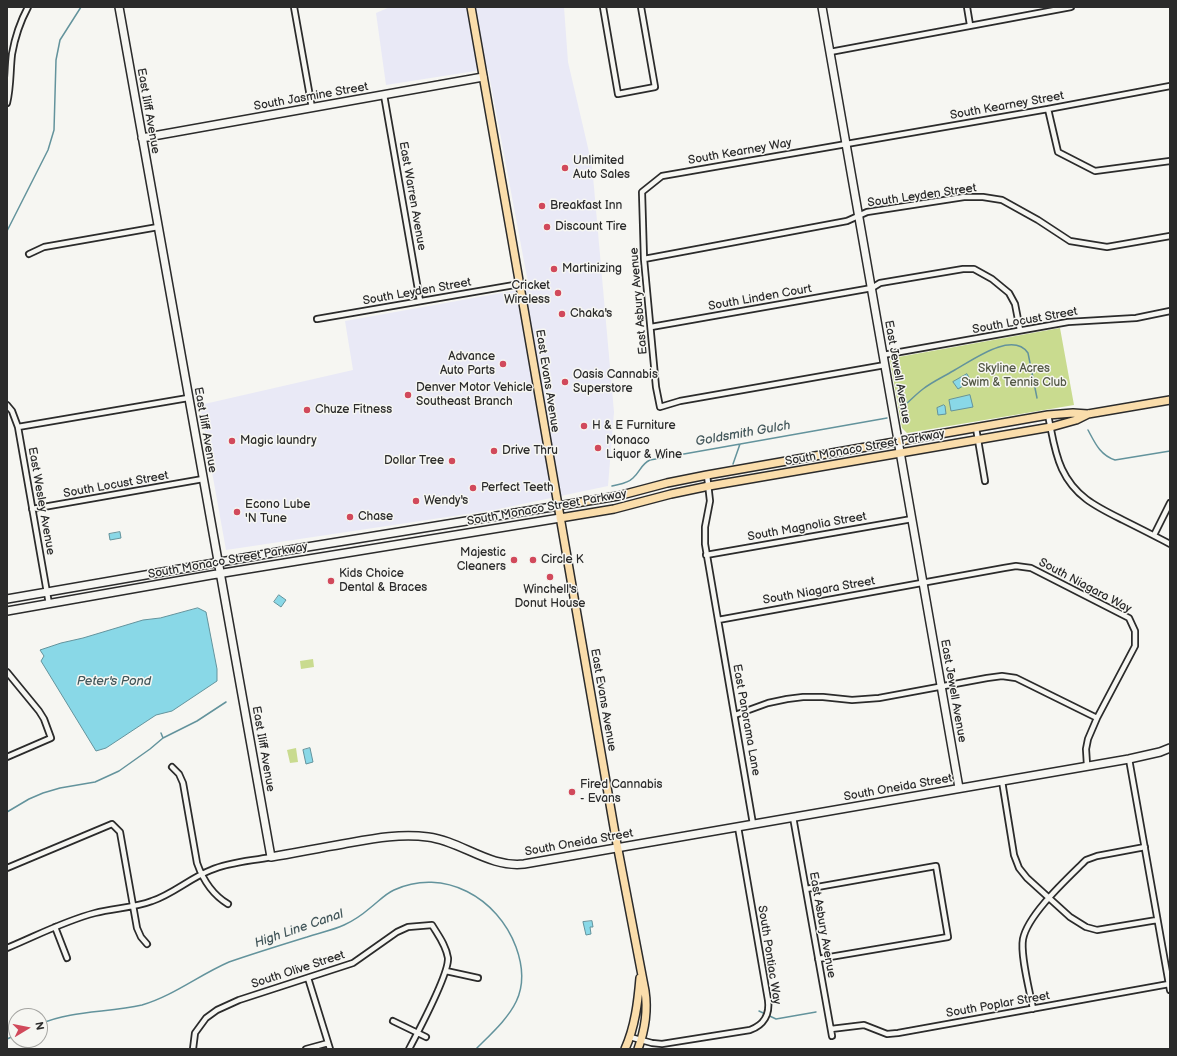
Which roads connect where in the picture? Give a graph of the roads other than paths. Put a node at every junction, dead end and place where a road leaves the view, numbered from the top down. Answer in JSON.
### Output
{"nodes":[{"id":1,"x":28,"y":7,"type":"edge"},
{"id":2,"x":119,"y":7,"type":"edge"},
{"id":3,"x":294,"y":7,"type":"edge"},
{"id":4,"x":471,"y":7,"type":"edge"},
{"id":5,"x":603,"y":7,"type":"edge"},
{"id":6,"x":641,"y":7,"type":"edge"},
{"id":7,"x":822,"y":7,"type":"edge"},
{"id":8,"x":967,"y":7,"type":"edge"},
{"id":9,"x":1071,"y":7,"type":"edge"},
{"id":10,"x":970,"y":25,"type":"junction"},
{"id":11,"x":830,"y":52,"type":"junction"},
{"id":12,"x":484,"y":77,"type":"junction"},
{"id":13,"x":1170,"y":86,"type":"edge"},
{"id":14,"x":384,"y":95,"type":"junction"},
{"id":15,"x":7,"y":103,"type":"edge"},
{"id":16,"x":312,"y":108,"type":"junction"},
{"id":17,"x":1048,"y":109,"type":"junction"},
{"id":18,"x":142,"y":138,"type":"junction"},
{"id":19,"x":847,"y":143,"type":"junction"},
{"id":20,"x":1170,"y":161,"type":"edge"},
{"id":21,"x":642,"y":192,"type":"joint"},
{"id":22,"x":859,"y":216,"type":"junction"},
{"id":23,"x":158,"y":227,"type":"junction"},
{"id":24,"x":1170,"y":236,"type":"edge"},
{"id":25,"x":29,"y":254,"type":"dead end"},
{"id":26,"x":644,"y":259,"type":"junction"},
{"id":27,"x":520,"y":284,"type":"junction"},
{"id":28,"x":872,"y":288,"type":"junction"},
{"id":29,"x":420,"y":301,"type":"junction"},
{"id":30,"x":1170,"y":311,"type":"edge"},
{"id":31,"x":317,"y":318,"type":"dead end"},
{"id":32,"x":651,"y":327,"type":"junction"},
{"id":33,"x":1020,"y":330,"type":"junction"},
{"id":34,"x":883,"y":355,"type":"junction"},
{"id":35,"x":885,"y":365,"type":"junction"},
{"id":36,"x":188,"y":398,"type":"junction"},
{"id":37,"x":1170,"y":400,"type":"edge"},
{"id":38,"x":7,"y":405,"type":"edge"},
{"id":39,"x":1088,"y":414,"type":"junction"},
{"id":40,"x":1048,"y":416,"type":"junction"},
{"id":41,"x":18,"y":427,"type":"junction"},
{"id":42,"x":1050,"y":427,"type":"junction"},
{"id":43,"x":976,"y":428,"type":"junction"},
{"id":44,"x":978,"y":440,"type":"junction"},
{"id":45,"x":898,"y":441,"type":"junction"},
{"id":46,"x":900,"y":453,"type":"junction"},
{"id":47,"x":706,"y":475,"type":"junction"},
{"id":48,"x":203,"y":480,"type":"junction"},
{"id":49,"x":985,"y":481,"type":"dead end"},
{"id":50,"x":709,"y":486,"type":"junction"},
{"id":51,"x":1170,"y":503,"type":"edge"},
{"id":52,"x":558,"y":506,"type":"junction"},
{"id":53,"x":32,"y":509,"type":"junction"},
{"id":54,"x":560,"y":518,"type":"junction"},
{"id":55,"x":912,"y":519,"type":"junction"},
{"id":56,"x":1154,"y":535,"type":"junction"},
{"id":57,"x":1170,"y":544,"type":"edge"},
{"id":58,"x":706,"y":555,"type":"junction"},
{"id":59,"x":218,"y":562,"type":"junction"},
{"id":60,"x":220,"y":574,"type":"junction"},
{"id":61,"x":923,"y":582,"type":"junction"},
{"id":62,"x":47,"y":592,"type":"junction"},
{"id":63,"x":7,"y":599,"type":"edge"},
{"id":64,"x":49,"y":604,"type":"junction"},
{"id":65,"x":7,"y":611,"type":"edge"},
{"id":66,"x":718,"y":620,"type":"junction"},
{"id":67,"x":7,"y":672,"type":"edge"},
{"id":68,"x":941,"y":686,"type":"junction"},
{"id":69,"x":735,"y":715,"type":"junction"},
{"id":70,"x":1097,"y":718,"type":"junction"},
{"id":71,"x":1170,"y":748,"type":"edge"},
{"id":72,"x":7,"y":757,"type":"edge"},
{"id":73,"x":1129,"y":758,"type":"junction"},
{"id":74,"x":1087,"y":765,"type":"junction"},
{"id":75,"x":172,"y":767,"type":"dead end"},
{"id":76,"x":1002,"y":781,"type":"junction"},
{"id":77,"x":959,"y":788,"type":"junction"},
{"id":78,"x":793,"y":817,"type":"junction"},
{"id":79,"x":753,"y":824,"type":"junction"},
{"id":80,"x":738,"y":827,"type":"junction"},
{"id":81,"x":1145,"y":847,"type":"junction"},
{"id":82,"x":617,"y":848,"type":"junction"},
{"id":83,"x":271,"y":857,"type":"junction"},
{"id":84,"x":7,"y":868,"type":"edge"},
{"id":85,"x":201,"y":874,"type":"junction"},
{"id":86,"x":806,"y":889,"type":"junction"},
{"id":87,"x":1050,"y":898,"type":"junction"},
{"id":88,"x":228,"y":904,"type":"dead end"},
{"id":89,"x":133,"y":906,"type":"junction"},
{"id":90,"x":1157,"y":920,"type":"junction"},
{"id":91,"x":55,"y":927,"type":"junction"},
{"id":92,"x":147,"y":944,"type":"dead end"},
{"id":93,"x":7,"y":948,"type":"edge"},
{"id":94,"x":67,"y":958,"type":"dead end"},
{"id":95,"x":818,"y":959,"type":"junction"},
{"id":96,"x":446,"y":971,"type":"junction"},
{"id":97,"x":641,"y":972,"type":"junction"},
{"id":98,"x":308,"y":978,"type":"junction"},
{"id":99,"x":478,"y":978,"type":"dead end"},
{"id":100,"x":1169,"y":984,"type":"junction"},
{"id":101,"x":1170,"y":990,"type":"edge"},
{"id":102,"x":1033,"y":1009,"type":"junction"},
{"id":103,"x":393,"y":1022,"type":"dead end"},
{"id":104,"x":831,"y":1029,"type":"junction"},
{"id":105,"x":417,"y":1033,"type":"junction"},
{"id":106,"x":630,"y":1036,"type":"junction"},
{"id":107,"x":832,"y":1036,"type":"dead end"},
{"id":108,"x":426,"y":1037,"type":"dead end"},
{"id":109,"x":641,"y":1040,"type":"junction"},
{"id":110,"x":328,"y":1043,"type":"junction"},
{"id":111,"x":194,"y":1049,"type":"edge"},
{"id":112,"x":306,"y":1049,"type":"edge"},
{"id":113,"x":330,"y":1049,"type":"edge"},
{"id":114,"x":408,"y":1049,"type":"edge"},
{"id":115,"x":625,"y":1049,"type":"edge"},
{"id":116,"x":638,"y":1049,"type":"edge"}],
"edges":[{"from":1,"to":15,"type":"street"},
{"from":2,"to":18,"type":"street","name":"East Iliff Avenue"},
{"from":3,"to":16,"type":"street"},
{"from":4,"to":12,"type":"main road","name":"East Evans Avenue"},
{"from":5,"to":6,"type":"street"},
{"from":7,"to":11,"type":"street","name":"East Jewell Avenue"},
{"from":8,"to":10,"type":"street"},
{"from":9,"to":10,"type":"street"},
{"from":10,"to":11,"type":"street"},
{"from":11,"to":19,"type":"street","name":"East Jewell Avenue"},
{"from":12,"to":14,"type":"street","name":"South Jasmine Street"},
{"from":12,"to":27,"type":"main road","name":"East Evans Avenue"},
{"from":13,"to":17,"type":"street","name":"South Kearney Street"},
{"from":14,"to":16,"type":"street","name":"South Jasmine Street"},
{"from":14,"to":29,"type":"street","name":"East Warren Avenue"},
{"from":16,"to":18,"type":"street","name":"South Jasmine Street"},
{"from":17,"to":19,"type":"street","name":"South Kearney Street"},
{"from":17,"to":20,"type":"street"},
{"from":18,"to":23,"type":"street","name":"East Iliff Avenue"},
{"from":19,"to":21,"type":"street","name":"South Kearney Way"},
{"from":19,"to":22,"type":"street","name":"East Jewell Avenue"},
{"from":21,"to":26,"type":"street","name":"East Asbury Avenue"},
{"from":22,"to":24,"type":"street","name":"South Leyden Street"},
{"from":22,"to":26,"type":"street","name":"South Leyden Street"},
{"from":22,"to":28,"type":"street","name":"East Jewell Avenue"},
{"from":23,"to":25,"type":"street"},
{"from":23,"to":36,"type":"street","name":"East Iliff Avenue"},
{"from":26,"to":32,"type":"street","name":"East Asbury Avenue"},
{"from":27,"to":29,"type":"street","name":"South Leyden Street"},
{"from":27,"to":52,"type":"main road","name":"East Evans Avenue"},
{"from":28,"to":32,"type":"street","name":"South Linden Court"},
{"from":28,"to":33,"type":"street","name":"South Linden Court"},
{"from":28,"to":34,"type":"street","name":"East Jewell Avenue"},
{"from":29,"to":31,"type":"street","name":"South Leyden Street"},
{"from":30,"to":33,"type":"street","name":"South Locust Street"},
{"from":32,"to":35,"type":"street","name":"East Asbury Avenue"},
{"from":33,"to":34,"type":"street","name":"South Locust Street"},
{"from":34,"to":35,"type":"street","name":"East Jewell Avenue"},
{"from":35,"to":45,"type":"street","name":"East Jewell Avenue"},
{"from":36,"to":41,"type":"street"},
{"from":36,"to":48,"type":"street","name":"East Iliff Avenue"},
{"from":37,"to":39,"type":"main road","name":"South Monaco Street Parkway"},
{"from":38,"to":41,"type":"street","name":"East Wesley Avenue"},
{"from":39,"to":40,"type":"main road","name":"South Monaco Street Parkway"},
{"from":39,"to":42,"type":"main road","name":"South Monaco Street Parkway"},
{"from":40,"to":42,"type":"street"},
{"from":40,"to":43,"type":"main road","name":"South Monaco Street Parkway"},
{"from":41,"to":53,"type":"street","name":"East Wesley Avenue"},
{"from":42,"to":44,"type":"main road","name":"South Monaco Street Parkway"},
{"from":42,"to":56,"type":"street"},
{"from":43,"to":44,"type":"street"},
{"from":43,"to":45,"type":"main road","name":"South Monaco Street Parkway"},
{"from":44,"to":46,"type":"main road","name":"South Monaco Street Parkway"},
{"from":44,"to":49,"type":"street"},
{"from":45,"to":46,"type":"street","name":"East Jewell Avenue"},
{"from":45,"to":47,"type":"main road","name":"South Monaco Street Parkway"},
{"from":46,"to":50,"type":"main road","name":"South Monaco Street Parkway"},
{"from":46,"to":55,"type":"street","name":"East Jewell Avenue"},
{"from":47,"to":50,"type":"street"},
{"from":47,"to":52,"type":"main road","name":"South Monaco Street Parkway"},
{"from":48,"to":53,"type":"street","name":"South Locust Street"},
{"from":48,"to":59,"type":"street","name":"East Iliff Avenue"},
{"from":50,"to":54,"type":"main road","name":"South Monaco Street Parkway"},
{"from":50,"to":58,"type":"street"},
{"from":51,"to":56,"type":"street"},
{"from":52,"to":54,"type":"main road","name":"East Evans Avenue"},
{"from":52,"to":59,"type":"street","name":"South Monaco Street Parkway"},
{"from":53,"to":62,"type":"street","name":"East Wesley Avenue"},
{"from":54,"to":60,"type":"street","name":"South Monaco Street Parkway"},
{"from":54,"to":82,"type":"main road","name":"East Evans Avenue"},
{"from":55,"to":58,"type":"street","name":"South Magnolia Street"},
{"from":55,"to":61,"type":"street","name":"East Jewell Avenue"},
{"from":56,"to":57,"type":"street"},
{"from":58,"to":66,"type":"street"},
{"from":59,"to":60,"type":"street","name":"East Iliff Avenue"},
{"from":59,"to":62,"type":"street","name":"South Monaco Street Parkway"},
{"from":60,"to":64,"type":"street","name":"South Monaco Street Parkway"},
{"from":60,"to":83,"type":"street","name":"East Iliff Avenue"},
{"from":61,"to":66,"type":"street","name":"South Niagara Street"},
{"from":61,"to":68,"type":"street","name":"East Jewell Avenue"},
{"from":61,"to":70,"type":"street","name":"South Niagara Way"},
{"from":62,"to":63,"type":"street","name":"South Monaco Street Parkway"},
{"from":62,"to":64,"type":"street","name":"East Wesley Avenue"},
{"from":64,"to":65,"type":"street","name":"South Monaco Street Parkway"},
{"from":66,"to":69,"type":"street","name":"East Panorama Lane"},
{"from":67,"to":72,"type":"street"},
{"from":68,"to":69,"type":"street"},
{"from":68,"to":70,"type":"street"},
{"from":68,"to":77,"type":"street","name":"East Jewell Avenue"},
{"from":69,"to":79,"type":"street","name":"East Panorama Lane"},
{"from":70,"to":74,"type":"street","name":"South Niagara Way"},
{"from":71,"to":73,"type":"street","name":"South Oneida Street"},
{"from":73,"to":74,"type":"street","name":"South Oneida Street"},
{"from":73,"to":81,"type":"street"},
{"from":74,"to":76,"type":"street","name":"South Oneida Street"},
{"from":75,"to":85,"type":"street"},
{"from":76,"to":77,"type":"street","name":"South Oneida Street"},
{"from":76,"to":87,"type":"street"},
{"from":77,"to":78,"type":"street","name":"South Oneida Street"},
{"from":78,"to":79,"type":"street","name":"South Oneida Street"},
{"from":78,"to":86,"type":"street","name":"East Asbury Avenue"},
{"from":79,"to":80,"type":"street","name":"South Oneida Street"},
{"from":80,"to":82,"type":"street","name":"South Oneida Street"},
{"from":80,"to":109,"type":"street","name":"South Pontiac Way"},
{"from":81,"to":87,"type":"street"},
{"from":81,"to":90,"type":"street"},
{"from":82,"to":83,"type":"street","name":"South Oneida Street"},
{"from":82,"to":97,"type":"main road","name":"East Evans Avenue"},
{"from":83,"to":85,"type":"street","name":"South Oneida Street"},
{"from":84,"to":89,"type":"street"},
{"from":85,"to":88,"type":"street"},
{"from":85,"to":89,"type":"street","name":"South Oneida Street"},
{"from":86,"to":95,"type":"street","name":"East Asbury Avenue"},
{"from":86,"to":95,"type":"street"},
{"from":87,"to":90,"type":"street"},
{"from":87,"to":102,"type":"street"},
{"from":89,"to":91,"type":"street","name":"South Oneida Street"},
{"from":89,"to":92,"type":"street"},
{"from":90,"to":100,"type":"street"},
{"from":91,"to":93,"type":"street","name":"South Oneida Street"},
{"from":91,"to":94,"type":"street"},
{"from":95,"to":104,"type":"street","name":"East Asbury Avenue"},
{"from":96,"to":98,"type":"street","name":"South Olive Street"},
{"from":96,"to":99,"type":"street"},
{"from":96,"to":105,"type":"street"},
{"from":97,"to":106,"type":"main road","name":"East Evans Avenue"},
{"from":97,"to":109,"type":"main road","name":"East Evans Avenue"},
{"from":98,"to":110,"type":"street"},
{"from":98,"to":111,"type":"street","name":"South Olive Street"},
{"from":100,"to":101,"type":"street"},
{"from":100,"to":102,"type":"street","name":"South Poplar Street"},
{"from":102,"to":104,"type":"street","name":"South Poplar Street"},
{"from":103,"to":105,"type":"street"},
{"from":104,"to":107,"type":"street","name":"East Asbury Avenue"},
{"from":105,"to":108,"type":"street"},
{"from":105,"to":114,"type":"street"},
{"from":106,"to":109,"type":"street","name":"South Pontiac Way"},
{"from":106,"to":115,"type":"main road","name":"East Evans Avenue"},
{"from":109,"to":116,"type":"main road","name":"East Evans Avenue"},
{"from":110,"to":112,"type":"street"},
{"from":110,"to":113,"type":"street"}]}
